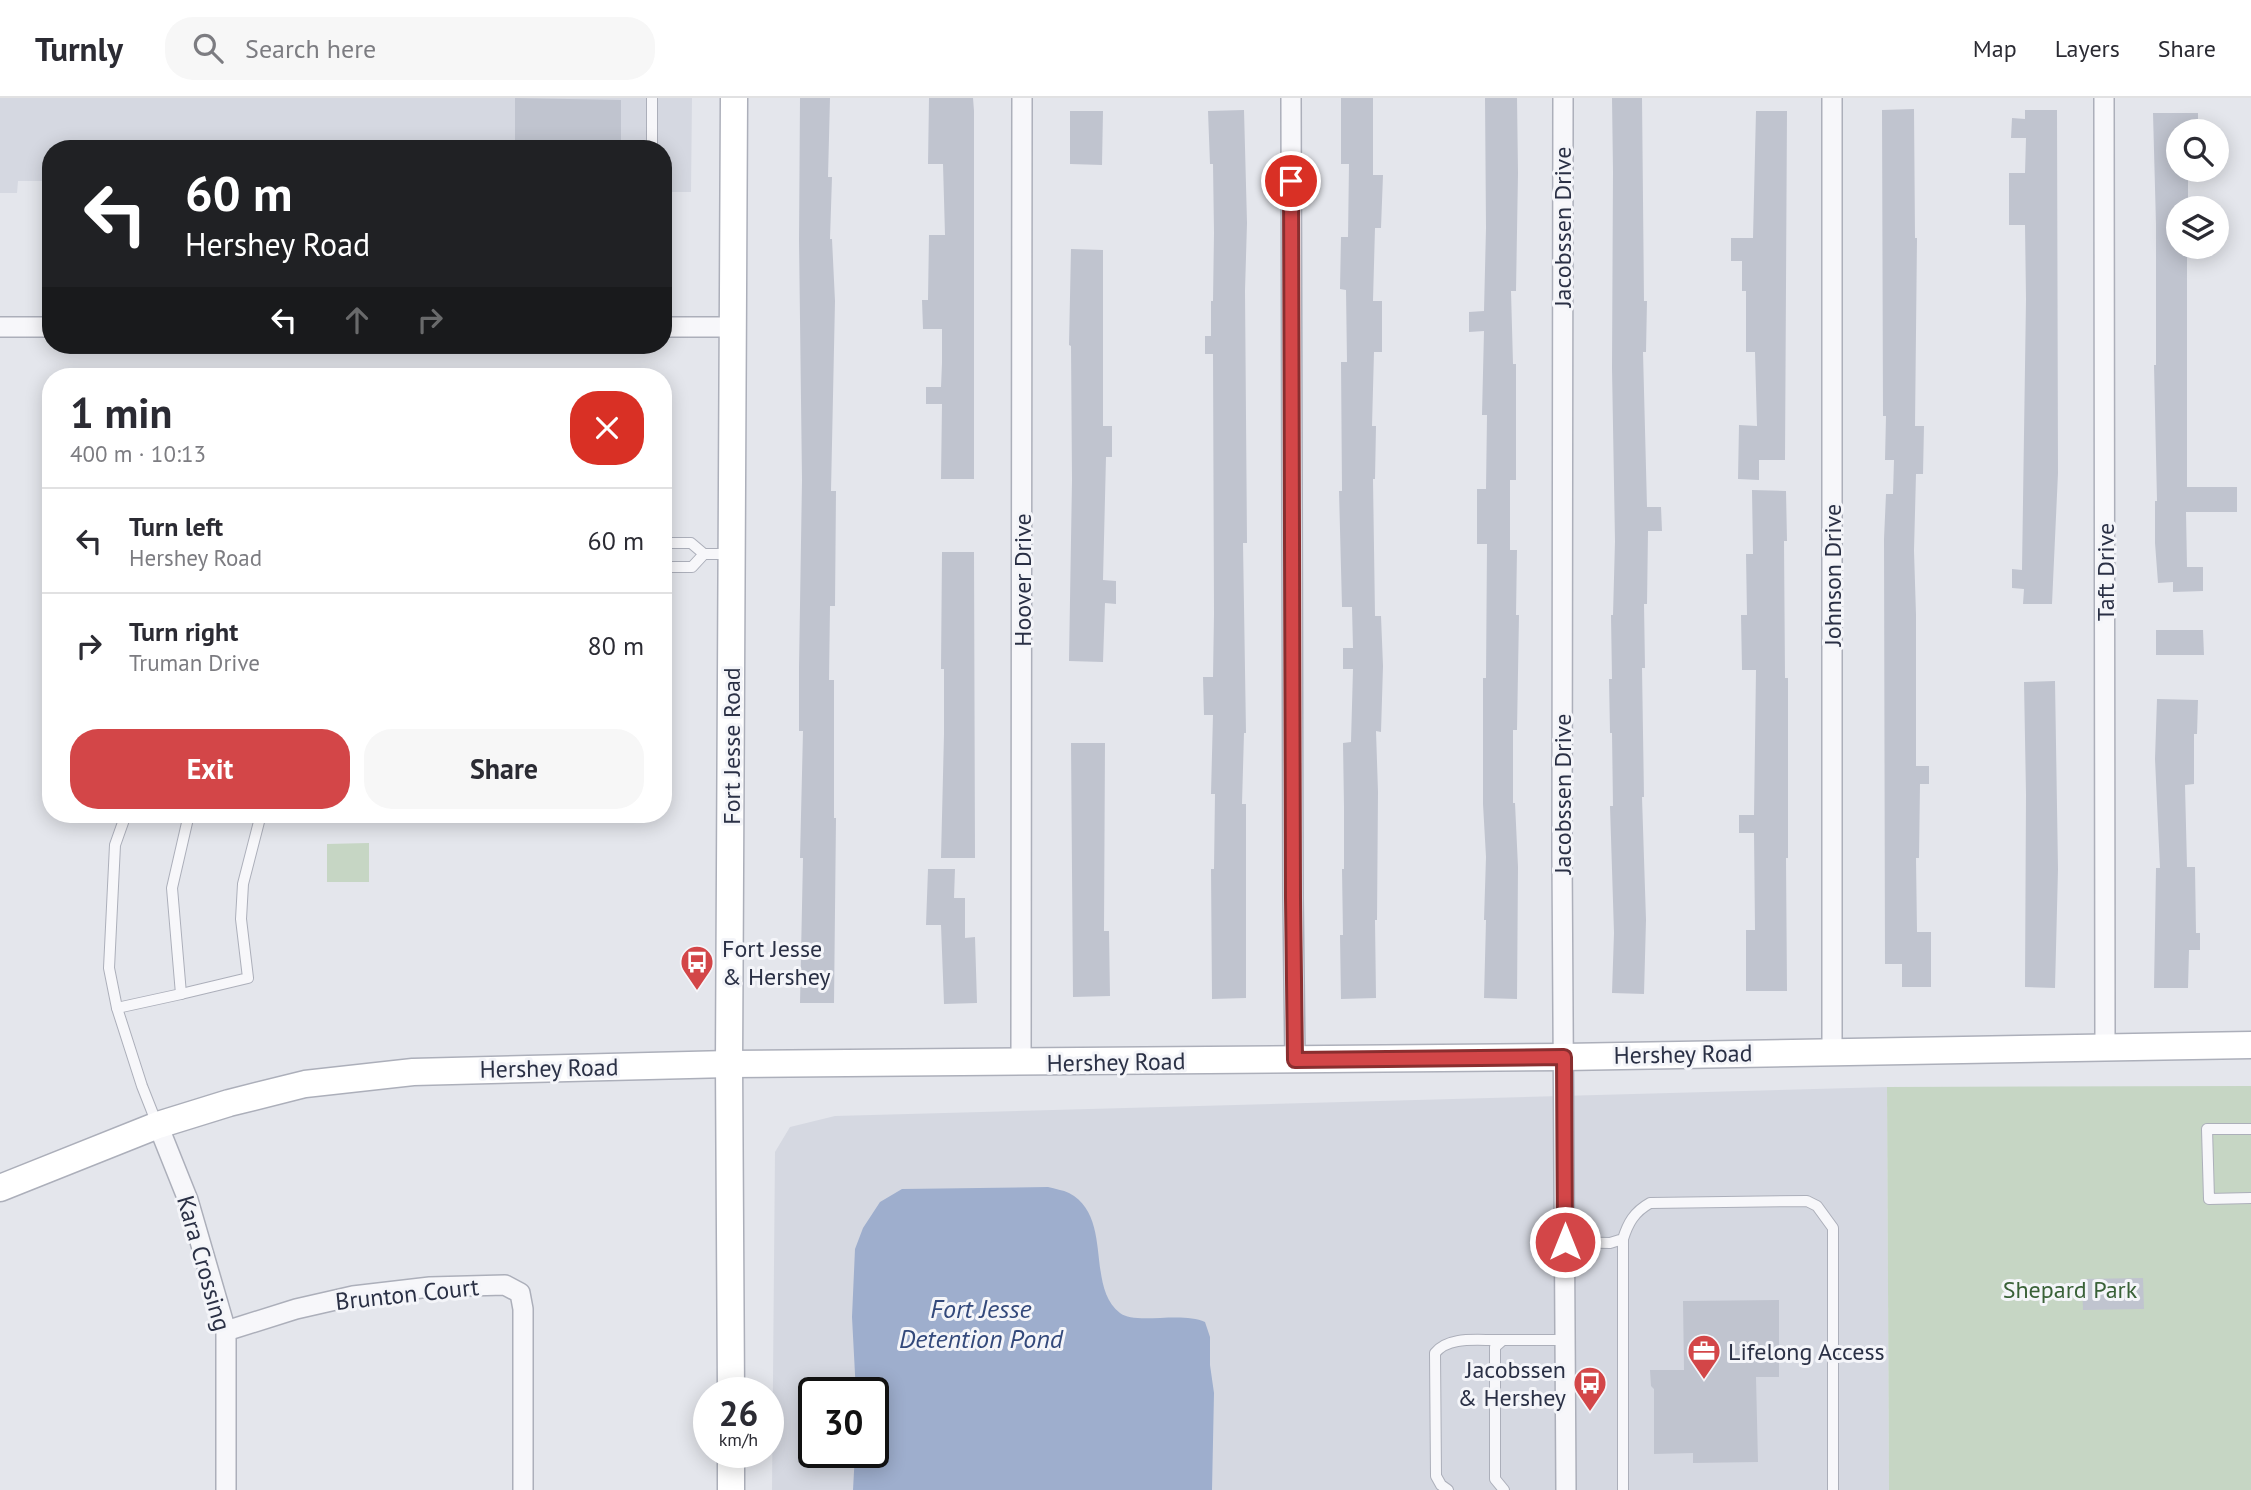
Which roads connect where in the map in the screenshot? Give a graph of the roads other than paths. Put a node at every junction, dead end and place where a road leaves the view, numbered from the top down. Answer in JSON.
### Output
{"nodes":[{"id":1,"x":652,"y":98,"type":"edge"},
{"id":2,"x":734,"y":98,"type":"edge"},
{"id":3,"x":1022,"y":98,"type":"edge"},
{"id":4,"x":1291,"y":98,"type":"edge"},
{"id":5,"x":1563,"y":98,"type":"edge"},
{"id":6,"x":1832,"y":98,"type":"edge"},
{"id":7,"x":2104,"y":98,"type":"edge"},
{"id":8,"x":652,"y":140,"type":"edge"},
{"id":9,"x":0,"y":327,"type":"edge"},
{"id":10,"x":42,"y":327,"type":"edge"},
{"id":11,"x":672,"y":327,"type":"edge"},
{"id":12,"x":733,"y":327,"type":"junction"},
{"id":13,"x":672,"y":543,"type":"edge"},
{"id":14,"x":704,"y":554,"type":"junction"},
{"id":15,"x":732,"y":554,"type":"junction"},
{"id":16,"x":672,"y":567,"type":"edge"},
{"id":17,"x":122,"y":823,"type":"edge"},
{"id":18,"x":187,"y":823,"type":"edge"},
{"id":19,"x":259,"y":823,"type":"edge"},
{"id":20,"x":181,"y":995,"type":"junction"},
{"id":21,"x":117,"y":1008,"type":"junction"},
{"id":22,"x":2251,"y":1045,"type":"edge"},
{"id":23,"x":2105,"y":1046,"type":"junction"},
{"id":24,"x":1832,"y":1051,"type":"junction"},
{"id":25,"x":1564,"y":1057,"type":"junction"},
{"id":26,"x":1295,"y":1060,"type":"junction"},
{"id":27,"x":1021,"y":1063,"type":"junction"},
{"id":28,"x":729,"y":1064,"type":"junction"},
{"id":29,"x":158,"y":1125,"type":"junction"},
{"id":30,"x":2251,"y":1129,"type":"edge"},
{"id":31,"x":0,"y":1188,"type":"edge"},
{"id":32,"x":2251,"y":1198,"type":"edge"},
{"id":33,"x":1623,"y":1239,"type":"junction"},
{"id":34,"x":1565,"y":1242,"type":"junction"},
{"id":35,"x":226,"y":1331,"type":"junction"},
{"id":36,"x":1503,"y":1340,"type":"junction"},
{"id":37,"x":1565,"y":1340,"type":"junction"},
{"id":38,"x":731,"y":1377,"type":"edge"},
{"id":39,"x":731,"y":1468,"type":"edge"},
{"id":40,"x":226,"y":1490,"type":"edge"},
{"id":41,"x":523,"y":1490,"type":"edge"},
{"id":42,"x":731,"y":1490,"type":"edge"},
{"id":43,"x":1448,"y":1490,"type":"edge"},
{"id":44,"x":1504,"y":1490,"type":"edge"},
{"id":45,"x":1566,"y":1490,"type":"edge"},
{"id":46,"x":1623,"y":1490,"type":"edge"},
{"id":47,"x":1833,"y":1490,"type":"edge"}],
"edges":[{"from":1,"to":8,"type":"lane"},
{"from":2,"to":12,"type":"main road","name":"Fort Jesse Road"},
{"from":3,"to":27,"type":"street","name":"Hoover Drive"},
{"from":4,"to":26,"type":"street"},
{"from":5,"to":25,"type":"street","name":"Jacobssen Drive"},
{"from":6,"to":24,"type":"street","name":"Johnson Drive"},
{"from":7,"to":23,"type":"street","name":"Taft Drive"},
{"from":9,"to":10,"type":"street"},
{"from":11,"to":12,"type":"street"},
{"from":12,"to":15,"type":"main road","name":"Fort Jesse Road"},
{"from":13,"to":14,"type":"lane"},
{"from":14,"to":15,"type":"lane"},
{"from":14,"to":16,"type":"lane"},
{"from":15,"to":28,"type":"main road","name":"Fort Jesse Road"},
{"from":17,"to":21,"type":"lane"},
{"from":18,"to":20,"type":"lane"},
{"from":19,"to":20,"type":"lane"},
{"from":20,"to":21,"type":"lane"},
{"from":21,"to":29,"type":"lane"},
{"from":22,"to":23,"type":"main road","name":"Hershey Road"},
{"from":23,"to":24,"type":"main road","name":"Hershey Road"},
{"from":24,"to":25,"type":"main road","name":"Hershey Road"},
{"from":25,"to":26,"type":"main road","name":"Hershey Road"},
{"from":25,"to":34,"type":"street","name":"Jacobssen Drive"},
{"from":26,"to":27,"type":"main road","name":"Hershey Road"},
{"from":27,"to":28,"type":"main road","name":"Hershey Road"},
{"from":28,"to":29,"type":"main road","name":"Hershey Road"},
{"from":28,"to":38,"type":"main road","name":"Fort Jesse Road"},
{"from":29,"to":31,"type":"main road","name":"Hershey Road"},
{"from":29,"to":35,"type":"street","name":"Kara Crossing"},
{"from":30,"to":32,"type":"lane"},
{"from":33,"to":34,"type":"lane"},
{"from":33,"to":46,"type":"lane"},
{"from":33,"to":47,"type":"lane"},
{"from":34,"to":37,"type":"street","name":"Jacobssen Drive"},
{"from":35,"to":40,"type":"street","name":"Kara Crossing"},
{"from":35,"to":41,"type":"street","name":"Brunton Court"},
{"from":36,"to":37,"type":"lane"},
{"from":36,"to":43,"type":"lane"},
{"from":36,"to":44,"type":"lane"},
{"from":37,"to":45,"type":"street","name":"Jacobssen Drive"},
{"from":39,"to":42,"type":"main road"}]}
